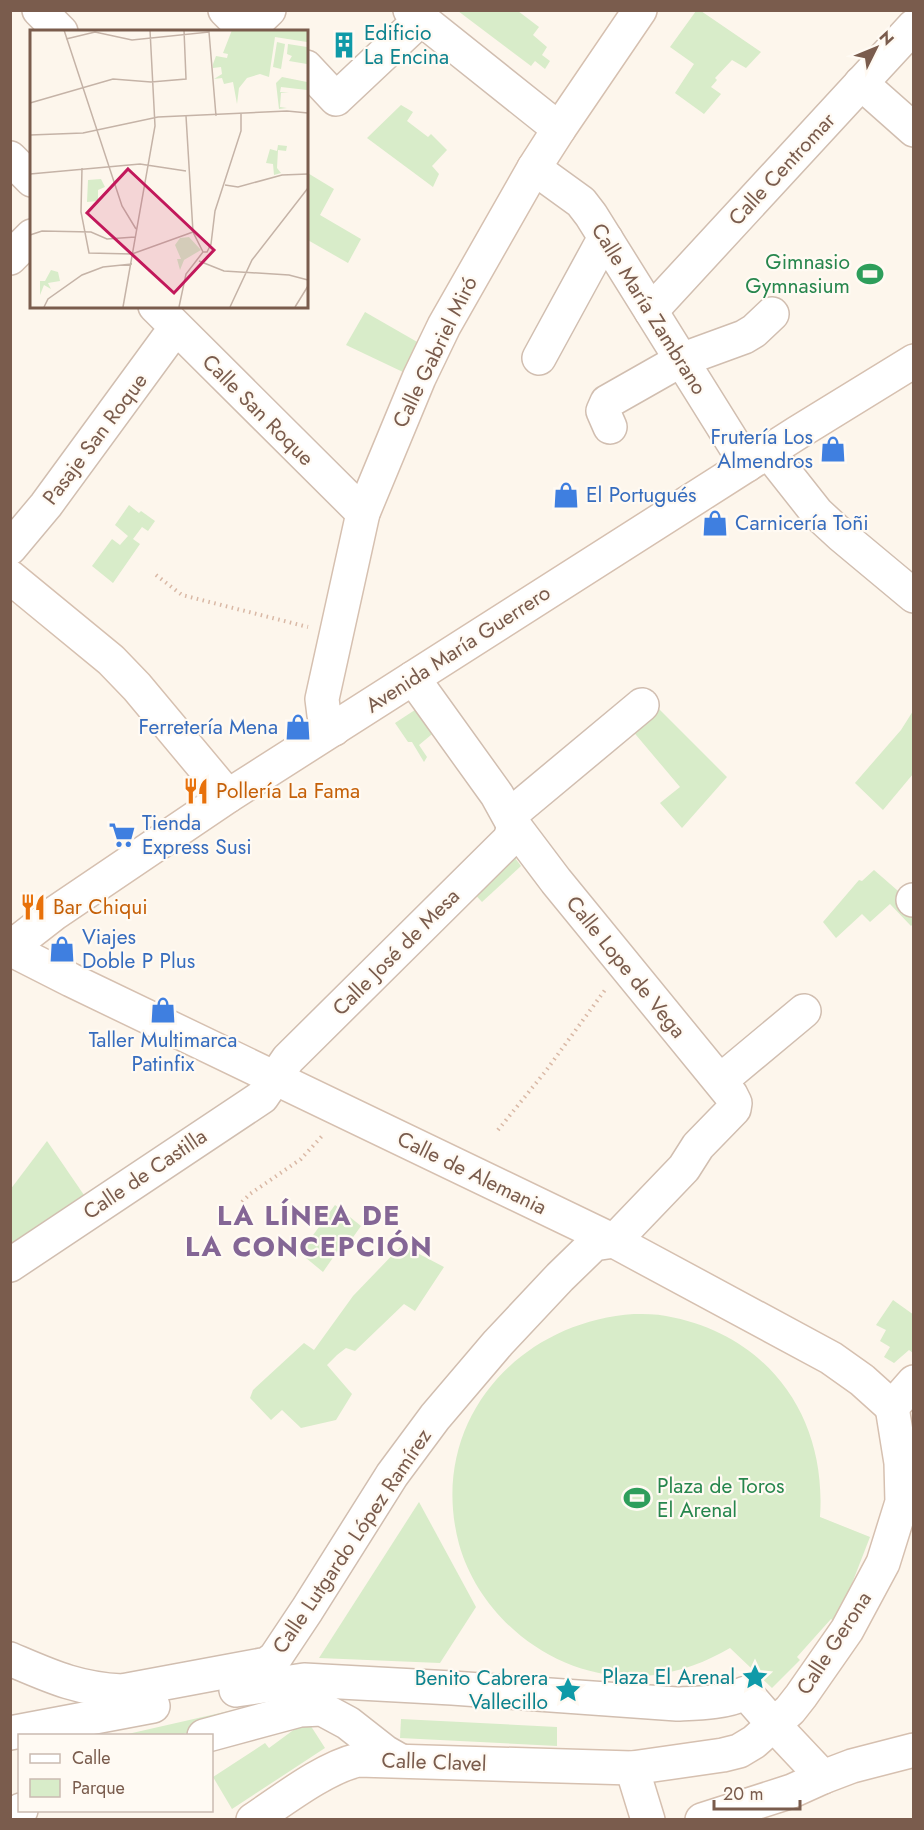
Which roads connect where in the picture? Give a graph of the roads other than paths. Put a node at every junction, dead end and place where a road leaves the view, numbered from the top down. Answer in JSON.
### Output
{"nodes":[{"id":1,"x":39,"y":10,"type":"edge"},
{"id":2,"x":225,"y":10,"type":"edge"},
{"id":3,"x":640,"y":10,"type":"edge"},
{"id":4,"x":416,"y":15,"type":"edge"},
{"id":5,"x":259,"y":25,"type":"edge"},
{"id":6,"x":914,"y":26,"type":"edge"},
{"id":7,"x":59,"y":30,"type":"edge"},
{"id":8,"x":308,"y":69,"type":"edge"},
{"id":9,"x":861,"y":83,"type":"junction"},
{"id":10,"x":559,"y":129,"type":"junction"},
{"id":11,"x":914,"y":130,"type":"edge"},
{"id":12,"x":10,"y":158,"type":"edge"},
{"id":13,"x":534,"y":168,"type":"junction"},
{"id":14,"x":30,"y":178,"type":"edge"},
{"id":15,"x":30,"y":238,"type":"edge"},
{"id":16,"x":606,"y":239,"type":"junction"},
{"id":17,"x":10,"y":258,"type":"edge"},
{"id":18,"x":651,"y":311,"type":"junction"},
{"id":19,"x":772,"y":314,"type":"dead end"},
{"id":20,"x":166,"y":317,"type":"edge"},
{"id":21,"x":539,"y":358,"type":"dead end"},
{"id":22,"x":681,"y":360,"type":"junction"},
{"id":23,"x":914,"y":361,"type":"edge"},
{"id":24,"x":610,"y":427,"type":"dead end"},
{"id":25,"x":758,"y":458,"type":"junction"},
{"id":26,"x":363,"y":513,"type":"junction"},
{"id":27,"x":10,"y":548,"type":"edge"},
{"id":28,"x":10,"y":577,"type":"edge"},
{"id":29,"x":914,"y":596,"type":"edge"},
{"id":30,"x":413,"y":678,"type":"junction"},
{"id":31,"x":642,"y":705,"type":"dead end"},
{"id":32,"x":334,"y":729,"type":"junction"},
{"id":33,"x":228,"y":796,"type":"junction"},
{"id":34,"x":512,"y":820,"type":"junction"},
{"id":35,"x":10,"y":948,"type":"edge"},
{"id":36,"x":804,"y":1011,"type":"dead end"},
{"id":37,"x":274,"y":1078,"type":"junction"},
{"id":38,"x":720,"y":1081,"type":"junction"},
{"id":39,"x":614,"y":1241,"type":"junction"},
{"id":40,"x":10,"y":1265,"type":"edge"},
{"id":41,"x":914,"y":1382,"type":"edge"},
{"id":42,"x":903,"y":1418,"type":"edge"},
{"id":43,"x":10,"y":1659,"type":"edge"},
{"id":44,"x":774,"y":1725,"type":"junction"},
{"id":45,"x":10,"y":1733,"type":"edge"},
{"id":46,"x":211,"y":1734,"type":"edge"},
{"id":47,"x":914,"y":1750,"type":"edge"},
{"id":48,"x":399,"y":1760,"type":"junction"},
{"id":49,"x":632,"y":1768,"type":"junction"},
{"id":50,"x":823,"y":1777,"type":"junction"},
{"id":51,"x":253,"y":1820,"type":"edge"},
{"id":52,"x":648,"y":1820,"type":"edge"},
{"id":53,"x":702,"y":1820,"type":"edge"}],
"edges":[{"from":1,"to":7,"type":"street"},
{"from":2,"to":5,"type":"street"},
{"from":3,"to":10,"type":"street","name":"Calle Gabriel Miró"},
{"from":4,"to":8,"type":"street"},
{"from":4,"to":10,"type":"street"},
{"from":6,"to":9,"type":"street","name":"Calle Centromar"},
{"from":9,"to":11,"type":"street"},
{"from":9,"to":18,"type":"street","name":"Calle Centromar"},
{"from":10,"to":13,"type":"street","name":"Calle Gabriel Miró"},
{"from":12,"to":14,"type":"street"},
{"from":13,"to":16,"type":"street","name":"Calle María Zambrano"},
{"from":13,"to":26,"type":"street","name":"Calle Gabriel Miró"},
{"from":15,"to":17,"type":"street"},
{"from":16,"to":18,"type":"street","name":"Calle María Zambrano"},
{"from":16,"to":21,"type":"street"},
{"from":18,"to":22,"type":"street","name":"Calle María Zambrano"},
{"from":19,"to":22,"type":"street"},
{"from":20,"to":26,"type":"street","name":"Calle San Roque"},
{"from":20,"to":27,"type":"street","name":"Pasaje San Roque"},
{"from":22,"to":24,"type":"street"},
{"from":22,"to":25,"type":"street","name":"Calle María Zambrano"},
{"from":23,"to":25,"type":"street","name":"Avenida María Guerrero"},
{"from":25,"to":29,"type":"street","name":"Calle María Zambrano"},
{"from":25,"to":30,"type":"street","name":"Avenida María Guerrero"},
{"from":26,"to":32,"type":"street","name":"Calle Gabriel Miró"},
{"from":28,"to":33,"type":"street"},
{"from":30,"to":32,"type":"street","name":"Avenida María Guerrero"},
{"from":30,"to":34,"type":"street","name":"Calle Lope de Vega"},
{"from":31,"to":34,"type":"street"},
{"from":32,"to":33,"type":"street","name":"Avenida María Guerrero"},
{"from":33,"to":35,"type":"street","name":"Avenida María Guerrero"},
{"from":34,"to":37,"type":"street","name":"Calle José de Mesa"},
{"from":34,"to":38,"type":"street","name":"Calle Lope de Vega"},
{"from":35,"to":37,"type":"street","name":"Calle de Alemania"},
{"from":36,"to":38,"type":"street"},
{"from":37,"to":39,"type":"street","name":"Calle de Alemania"},
{"from":37,"to":40,"type":"street","name":"Calle de Castilla"},
{"from":38,"to":39,"type":"street","name":"Calle Lope de Vega"},
{"from":39,"to":42,"type":"street","name":"Calle de Alemania"},
{"from":39,"to":43,"type":"street","name":"Calle Lutgardo López Ramírez"},
{"from":41,"to":42,"type":"street"},
{"from":42,"to":44,"type":"street","name":"Calle Gerona"},
{"from":44,"to":45,"type":"street"},
{"from":44,"to":49,"type":"street","name":"Calle Gerona"},
{"from":44,"to":50,"type":"street"},
{"from":46,"to":48,"type":"street"},
{"from":47,"to":50,"type":"street"},
{"from":48,"to":49,"type":"street","name":"Calle Clavel"},
{"from":48,"to":51,"type":"street","name":"Calle Clavel"},
{"from":49,"to":52,"type":"street"},
{"from":50,"to":53,"type":"street"}]}
